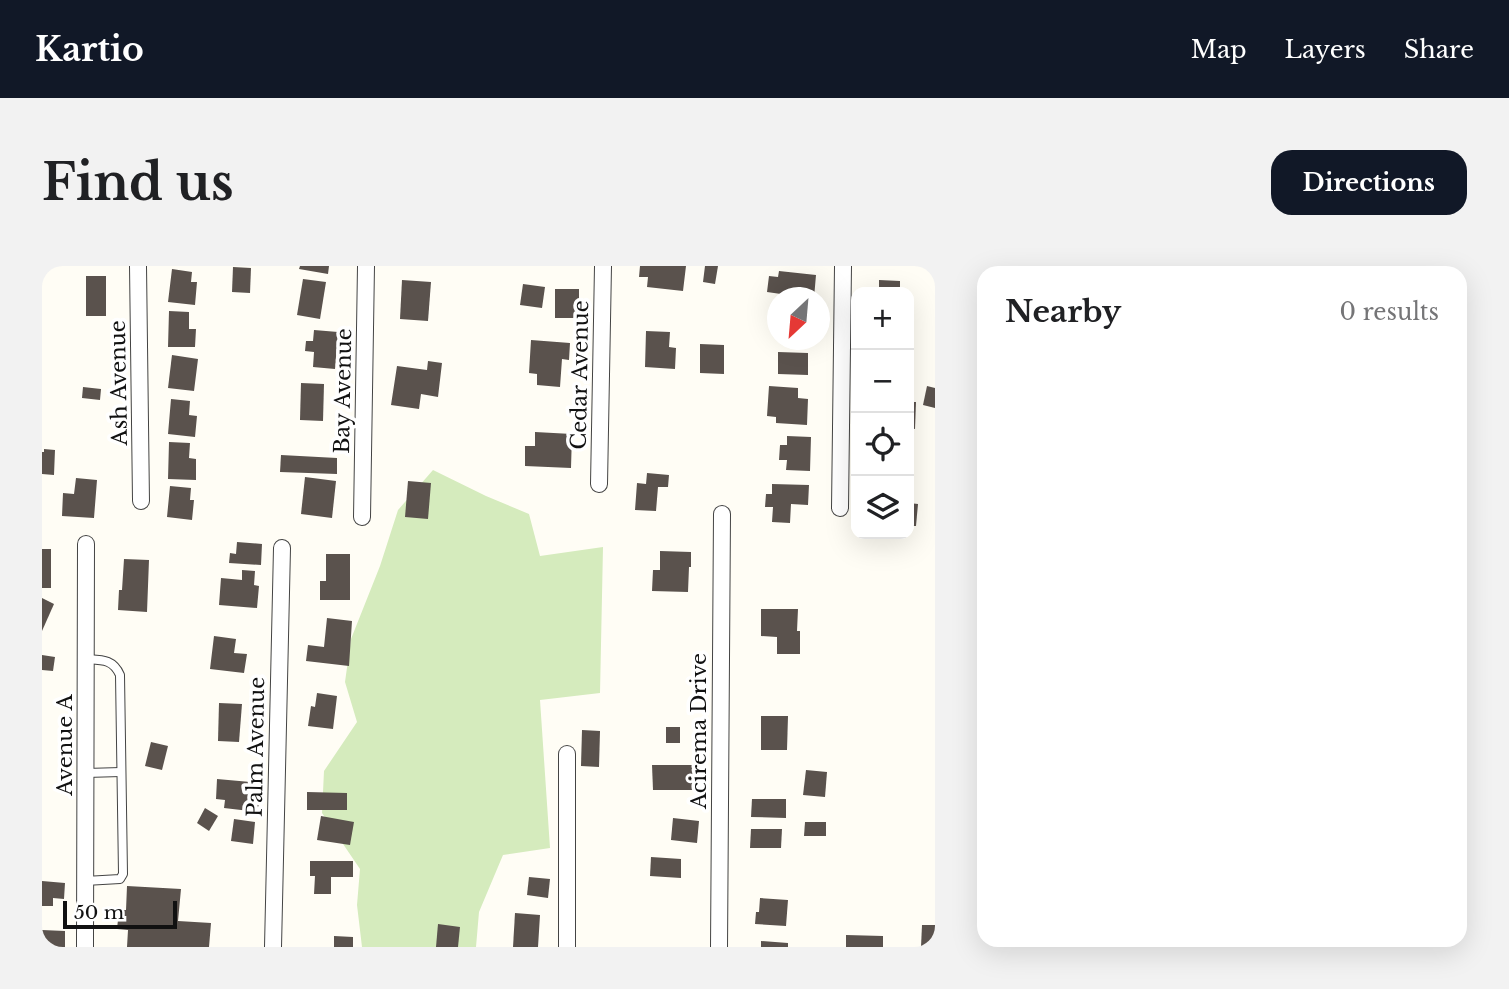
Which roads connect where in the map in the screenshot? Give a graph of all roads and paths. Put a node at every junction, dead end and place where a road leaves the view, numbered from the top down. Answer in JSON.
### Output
{"nodes":[{"id":1,"x":138,"y":266,"type":"edge"},
{"id":2,"x":366,"y":266,"type":"edge"},
{"id":3,"x":603,"y":266,"type":"edge"},
{"id":4,"x":843,"y":266,"type":"edge"},
{"id":5,"x":599,"y":484,"type":"dead end"},
{"id":6,"x":141,"y":500,"type":"dead end"},
{"id":7,"x":841,"y":508,"type":"dead end"},
{"id":8,"x":722,"y":514,"type":"dead end"},
{"id":9,"x":362,"y":517,"type":"dead end"},
{"id":10,"x":86,"y":544,"type":"dead end"},
{"id":11,"x":282,"y":548,"type":"dead end"},
{"id":12,"x":86,"y":659,"type":"junction"},
{"id":13,"x":567,"y":754,"type":"dead end"},
{"id":14,"x":121,"y":772,"type":"junction"},
{"id":15,"x":86,"y":773,"type":"junction"},
{"id":16,"x":85,"y":881,"type":"junction"},
{"id":17,"x":85,"y":947,"type":"edge"},
{"id":18,"x":273,"y":947,"type":"edge"},
{"id":19,"x":568,"y":947,"type":"edge"},
{"id":20,"x":719,"y":947,"type":"edge"}],
"edges":[{"from":1,"to":6,"type":"street","name":"Ash Avenue"},
{"from":2,"to":9,"type":"street","name":"Bay Avenue"},
{"from":3,"to":5,"type":"street","name":"Cedar Avenue"},
{"from":4,"to":7,"type":"street"},
{"from":8,"to":20,"type":"street","name":"Acirema Drive"},
{"from":10,"to":12,"type":"street","name":"Avenue A"},
{"from":11,"to":18,"type":"street","name":"Palm Avenue"},
{"from":12,"to":14,"type":"lane"},
{"from":12,"to":15,"type":"street","name":"Avenue A"},
{"from":13,"to":19,"type":"street"},
{"from":14,"to":15,"type":"lane"},
{"from":14,"to":16,"type":"lane"},
{"from":15,"to":16,"type":"street","name":"Avenue A"},
{"from":16,"to":17,"type":"street","name":"Avenue A"}]}
